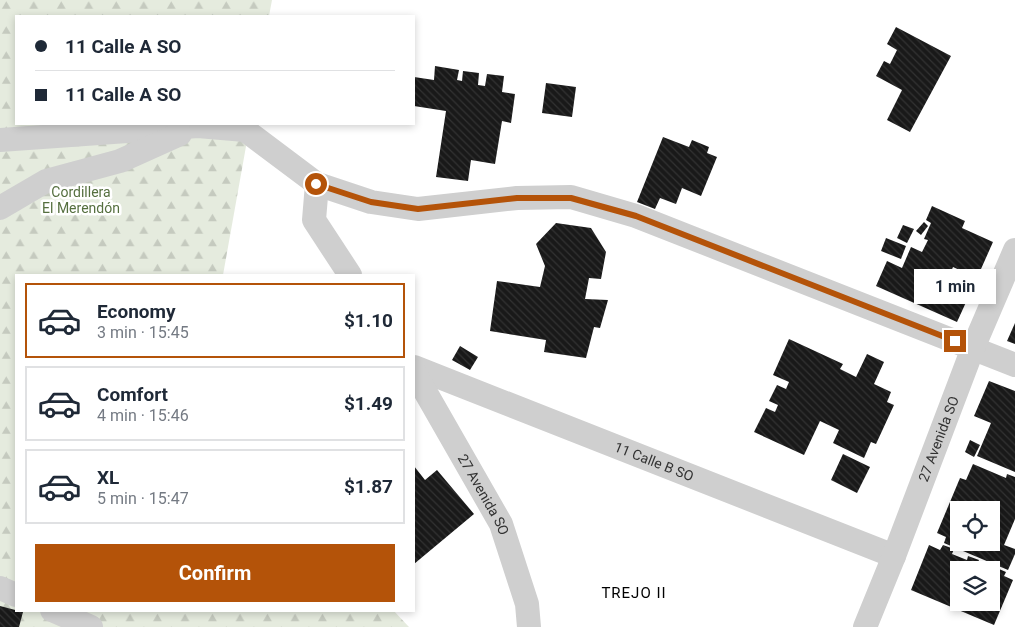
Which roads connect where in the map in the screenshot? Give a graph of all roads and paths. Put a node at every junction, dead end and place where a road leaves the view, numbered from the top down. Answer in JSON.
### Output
{"nodes":[{"id":1,"x":198,"y":126,"type":"junction"},
{"id":2,"x":0,"y":140,"type":"edge"},
{"id":3,"x":316,"y":184,"type":"junction"},
{"id":4,"x":0,"y":208,"type":"edge"},
{"id":5,"x":1015,"y":250,"type":"edge"},
{"id":6,"x":349,"y":274,"type":"edge"},
{"id":7,"x":973,"y":348,"type":"junction"},
{"id":8,"x":1015,"y":365,"type":"edge"},
{"id":9,"x":415,"y":367,"type":"edge"},
{"id":10,"x":415,"y":374,"type":"edge"},
{"id":11,"x":894,"y":556,"type":"junction"},
{"id":12,"x":0,"y":588,"type":"edge"},
{"id":13,"x":15,"y":595,"type":"edge"},
{"id":14,"x":57,"y":612,"type":"edge"},
{"id":15,"x":91,"y":626,"type":"edge"},
{"id":16,"x":529,"y":627,"type":"edge"},
{"id":17,"x":865,"y":627,"type":"edge"}],
"edges":[{"from":1,"to":2,"type":"street"},
{"from":1,"to":3,"type":"street"},
{"from":1,"to":4,"type":"street"},
{"from":3,"to":6,"type":"street"},
{"from":3,"to":7,"type":"street"},
{"from":5,"to":7,"type":"street","name":"27 Avenida SO"},
{"from":7,"to":8,"type":"street"},
{"from":7,"to":11,"type":"street","name":"27 Avenida SO"},
{"from":9,"to":11,"type":"street","name":"11 Calle B SO"},
{"from":10,"to":16,"type":"street","name":"27 Avenida SO"},
{"from":11,"to":17,"type":"street","name":"27 Avenida SO"},
{"from":12,"to":13,"type":"street"},
{"from":14,"to":15,"type":"street"}]}
